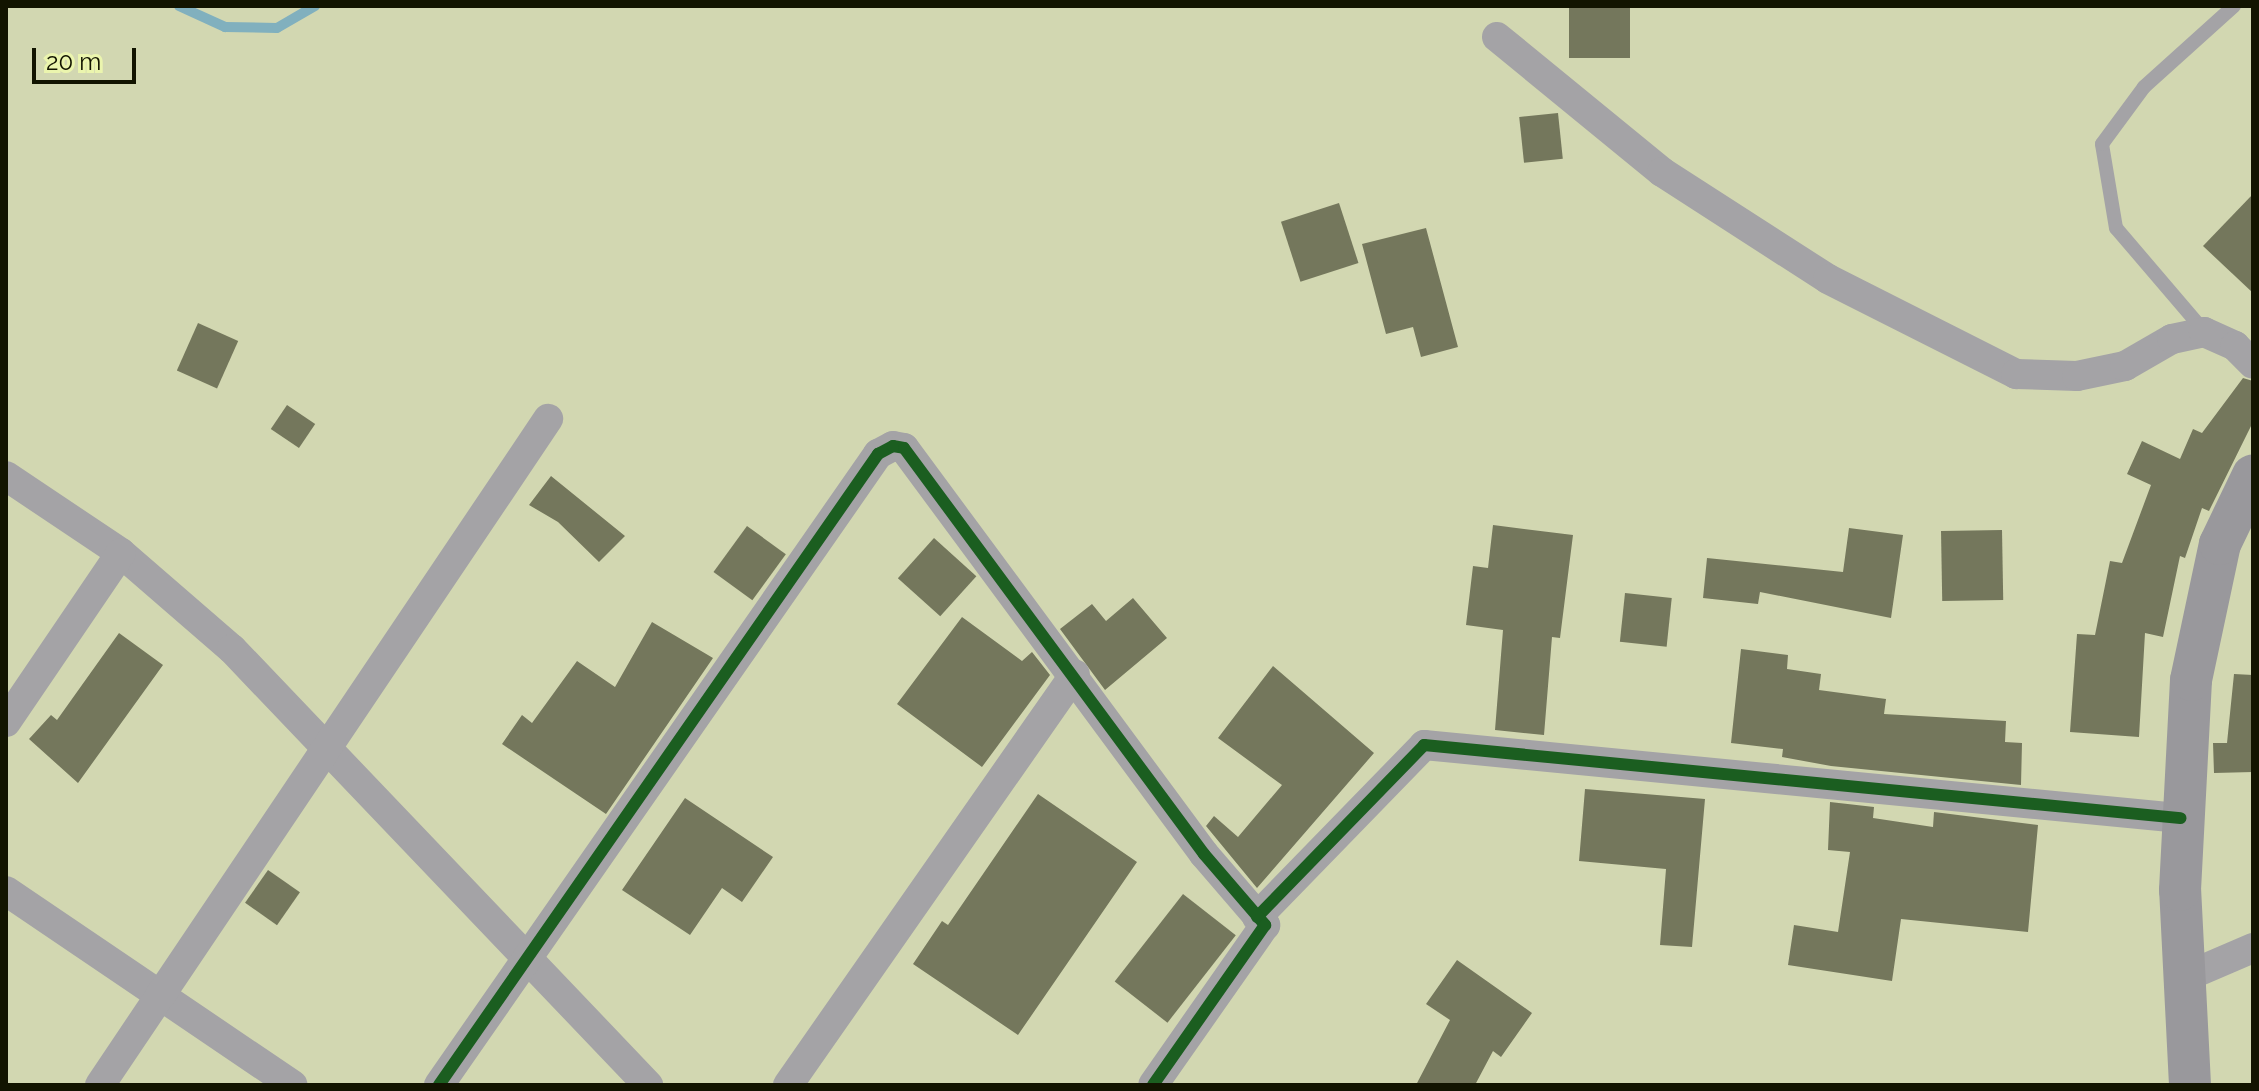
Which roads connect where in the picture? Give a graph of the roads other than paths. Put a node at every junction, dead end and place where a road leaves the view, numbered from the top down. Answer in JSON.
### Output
{"nodes":[{"id":1,"x":2234,"y":6,"type":"edge"},
{"id":2,"x":1497,"y":37,"type":"dead end"},
{"id":3,"x":2204,"y":332,"type":"junction"},
{"id":4,"x":2253,"y":364,"type":"edge"},
{"id":5,"x":548,"y":419,"type":"dead end"},
{"id":6,"x":2253,"y":475,"type":"edge"},
{"id":7,"x":6,"y":476,"type":"edge"},
{"id":8,"x":121,"y":553,"type":"junction"},
{"id":9,"x":1075,"y":674,"type":"junction"},
{"id":10,"x":6,"y":722,"type":"edge"},
{"id":11,"x":329,"y":749,"type":"junction"},
{"id":12,"x":2180,"y":818,"type":"junction"},
{"id":13,"x":6,"y":891,"type":"edge"},
{"id":14,"x":1257,"y":917,"type":"junction"},
{"id":15,"x":2253,"y":948,"type":"edge"},
{"id":16,"x":529,"y":958,"type":"junction"},
{"id":17,"x":2183,"y":978,"type":"junction"},
{"id":18,"x":164,"y":995,"type":"junction"},
{"id":19,"x":100,"y":1085,"type":"edge"},
{"id":20,"x":293,"y":1085,"type":"edge"},
{"id":21,"x":439,"y":1085,"type":"edge"},
{"id":22,"x":648,"y":1085,"type":"edge"},
{"id":23,"x":788,"y":1085,"type":"edge"},
{"id":24,"x":1153,"y":1085,"type":"edge"},
{"id":25,"x":2190,"y":1085,"type":"edge"}],
"edges":[{"from":1,"to":3,"type":"lane"},
{"from":2,"to":3,"type":"street"},
{"from":3,"to":4,"type":"street"},
{"from":5,"to":11,"type":"street"},
{"from":6,"to":12,"type":"main road"},
{"from":7,"to":8,"type":"street"},
{"from":8,"to":10,"type":"street"},
{"from":8,"to":11,"type":"street"},
{"from":9,"to":14,"type":"street"},
{"from":9,"to":16,"type":"street"},
{"from":9,"to":23,"type":"street"},
{"from":11,"to":16,"type":"street"},
{"from":11,"to":18,"type":"street"},
{"from":12,"to":14,"type":"street"},
{"from":12,"to":17,"type":"main road"},
{"from":13,"to":18,"type":"street"},
{"from":14,"to":24,"type":"street"},
{"from":15,"to":17,"type":"street"},
{"from":16,"to":21,"type":"street"},
{"from":16,"to":22,"type":"street"},
{"from":17,"to":25,"type":"main road"},
{"from":18,"to":19,"type":"street"},
{"from":18,"to":20,"type":"street"}]}
